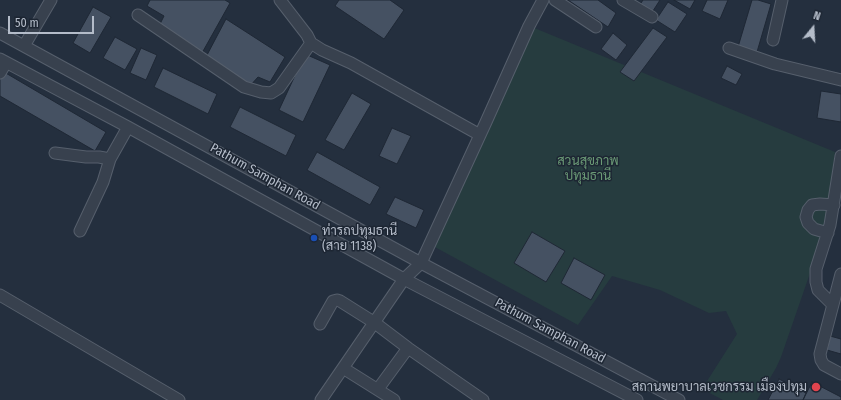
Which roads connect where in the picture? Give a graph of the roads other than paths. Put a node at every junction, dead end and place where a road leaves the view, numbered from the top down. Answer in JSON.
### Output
{"nodes":[{"id":1,"x":51,"y":0,"type":"edge"},
{"id":2,"x":280,"y":0,"type":"edge"},
{"id":3,"x":542,"y":0,"type":"edge"},
{"id":4,"x":555,"y":0,"type":"edge"},
{"id":5,"x":782,"y":0,"type":"edge"},
{"id":6,"x":626,"y":1,"type":"edge"},
{"id":7,"x":138,"y":15,"type":"dead end"},
{"id":8,"x":652,"y":17,"type":"dead end"},
{"id":9,"x":596,"y":27,"type":"dead end"},
{"id":10,"x":0,"y":32,"type":"edge"},
{"id":11,"x":773,"y":40,"type":"dead end"},
{"id":12,"x":311,"y":43,"type":"junction"},
{"id":13,"x":24,"y":46,"type":"junction"},
{"id":14,"x":729,"y":48,"type":"dead end"},
{"id":15,"x":3,"y":61,"type":"edge"},
{"id":16,"x":0,"y":73,"type":"edge"},
{"id":17,"x":841,"y":80,"type":"edge"},
{"id":18,"x":128,"y":127,"type":"junction"},
{"id":19,"x":480,"y":135,"type":"junction"},
{"id":20,"x":55,"y":153,"type":"dead end"},
{"id":21,"x":841,"y":156,"type":"edge"},
{"id":22,"x":110,"y":159,"type":"junction"},
{"id":23,"x":834,"y":206,"type":"junction"},
{"id":24,"x":80,"y":231,"type":"dead end"},
{"id":25,"x":828,"y":233,"type":"junction"},
{"id":26,"x":421,"y":263,"type":"junction"},
{"id":27,"x":841,"y":274,"type":"edge"},
{"id":28,"x":404,"y":279,"type":"junction"},
{"id":29,"x":0,"y":295,"type":"edge"},
{"id":30,"x":833,"y":306,"type":"junction"},
{"id":31,"x":375,"y":323,"type":"junction"},
{"id":32,"x":320,"y":324,"type":"dead end"},
{"id":33,"x":408,"y":348,"type":"junction"},
{"id":34,"x":343,"y":368,"type":"junction"},
{"id":35,"x":841,"y":374,"type":"edge"},
{"id":36,"x":378,"y":389,"type":"junction"},
{"id":37,"x":179,"y":400,"type":"edge"},
{"id":38,"x":321,"y":400,"type":"edge"},
{"id":39,"x":394,"y":400,"type":"edge"},
{"id":40,"x":483,"y":400,"type":"edge"},
{"id":41,"x":637,"y":400,"type":"edge"},
{"id":42,"x":679,"y":400,"type":"edge"}],
"edges":[{"from":1,"to":13,"type":"street"},
{"from":2,"to":12,"type":"street"},
{"from":3,"to":19,"type":"street"},
{"from":4,"to":9,"type":"street"},
{"from":5,"to":11,"type":"street"},
{"from":6,"to":8,"type":"street"},
{"from":7,"to":12,"type":"street"},
{"from":10,"to":13,"type":"street","name":"Pathum Samphan Road"},
{"from":12,"to":19,"type":"street"},
{"from":13,"to":26,"type":"street","name":"Pathum Samphan Road"},
{"from":14,"to":17,"type":"street"},
{"from":15,"to":16,"type":"street"},
{"from":15,"to":18,"type":"street","name":"Pathum Samphan Road"},
{"from":18,"to":22,"type":"street"},
{"from":18,"to":28,"type":"street","name":"Pathum Samphan Road"},
{"from":19,"to":26,"type":"street"},
{"from":20,"to":22,"type":"street"},
{"from":21,"to":23,"type":"street"},
{"from":22,"to":24,"type":"street"},
{"from":23,"to":25,"type":"street"},
{"from":23,"to":25,"type":"street"},
{"from":25,"to":30,"type":"street"},
{"from":26,"to":28,"type":"street"},
{"from":26,"to":42,"type":"street","name":"Pathum Samphan Road"},
{"from":27,"to":30,"type":"street"},
{"from":28,"to":31,"type":"street"},
{"from":28,"to":41,"type":"street","name":"Pathum Samphan Road"},
{"from":29,"to":37,"type":"street"},
{"from":30,"to":35,"type":"street"},
{"from":31,"to":32,"type":"street"},
{"from":31,"to":33,"type":"street"},
{"from":31,"to":34,"type":"street"},
{"from":33,"to":36,"type":"street"},
{"from":33,"to":40,"type":"street"},
{"from":34,"to":36,"type":"street"},
{"from":34,"to":38,"type":"street"},
{"from":36,"to":39,"type":"street"}]}
